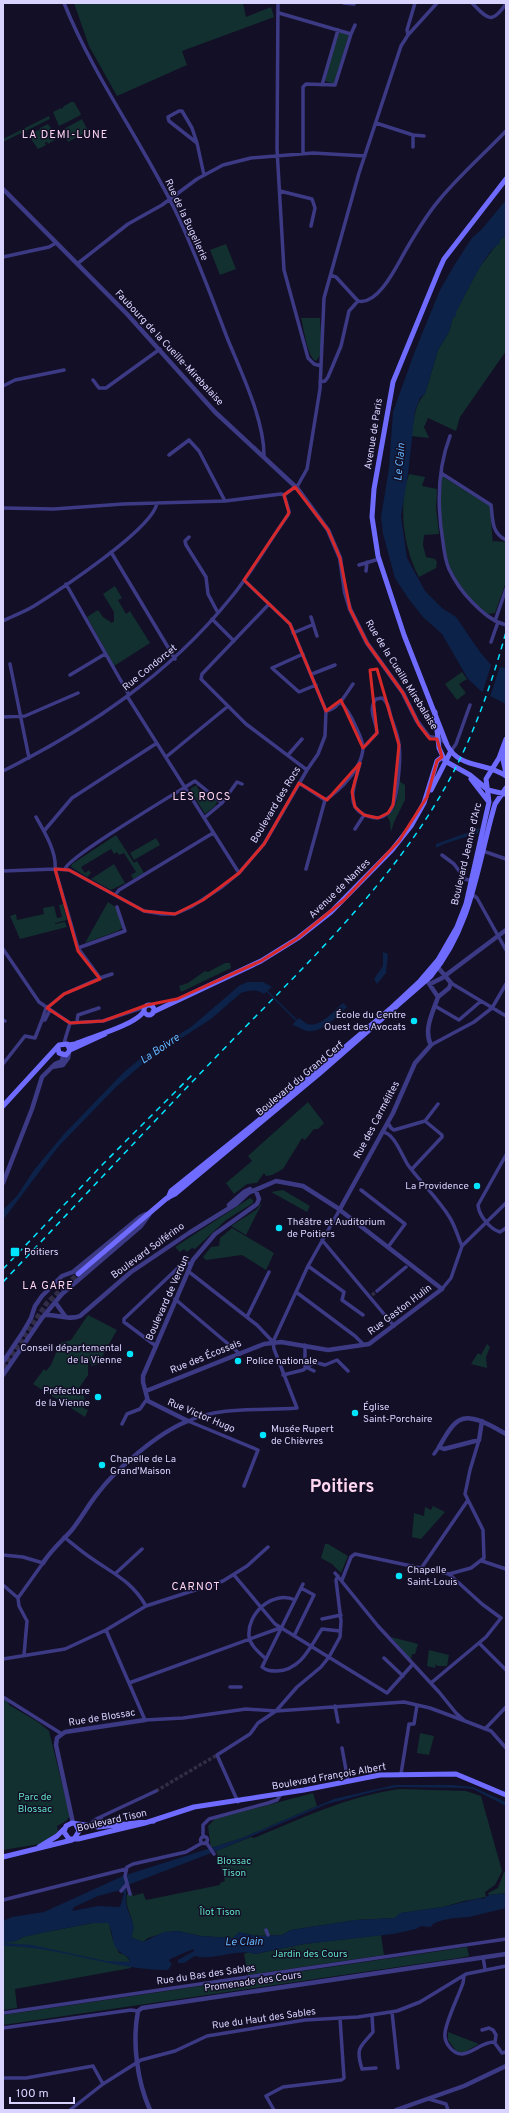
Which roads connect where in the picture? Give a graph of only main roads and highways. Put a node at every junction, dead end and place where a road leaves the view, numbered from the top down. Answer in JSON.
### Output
{"nodes":[{"id":1,"x":506,"y":179,"type":"edge"},
{"id":2,"x":435,"y":712,"type":"junction"},
{"id":3,"x":506,"y":739,"type":"edge"},
{"id":4,"x":506,"y":744,"type":"edge"},
{"id":5,"x":451,"y":751,"type":"junction"},
{"id":6,"x":445,"y":758,"type":"junction"},
{"id":7,"x":459,"y":759,"type":"junction"},
{"id":8,"x":451,"y":765,"type":"junction"},
{"id":9,"x":491,"y":769,"type":"junction"},
{"id":10,"x":439,"y":772,"type":"junction"},
{"id":11,"x":465,"y":772,"type":"junction"},
{"id":12,"x":506,"y":775,"type":"edge"},
{"id":13,"x":486,"y":788,"type":"junction"},
{"id":14,"x":506,"y":788,"type":"edge"},
{"id":15,"x":504,"y":794,"type":"edge"},
{"id":16,"x":427,"y":797,"type":"junction"},
{"id":17,"x":489,"y":802,"type":"junction"},
{"id":18,"x":436,"y":966,"type":"junction"},
{"id":19,"x":177,"y":999,"type":"junction"},
{"id":20,"x":147,"y":1008,"type":"junction"},
{"id":21,"x":151,"y":1013,"type":"junction"},
{"id":22,"x":134,"y":1020,"type":"junction"},
{"id":23,"x":115,"y":1028,"type":"junction"},
{"id":24,"x":66,"y":1044,"type":"junction"},
{"id":25,"x":58,"y":1048,"type":"junction"},
{"id":26,"x":66,"y":1053,"type":"junction"},
{"id":27,"x":45,"y":1060,"type":"junction"},
{"id":28,"x":3,"y":1105,"type":"edge"},
{"id":29,"x":78,"y":1274,"type":"tunnel mouth"},
{"id":30,"x":506,"y":1795,"type":"edge"},
{"id":31,"x":238,"y":1802,"type":"joint"},
{"id":32,"x":154,"y":1821,"type":"junction"},
{"id":33,"x":75,"y":1824,"type":"junction"},
{"id":34,"x":87,"y":1827,"type":"junction"},
{"id":35,"x":65,"y":1828,"type":"junction"},
{"id":36,"x":80,"y":1831,"type":"junction"},
{"id":37,"x":73,"y":1840,"type":"junction"},
{"id":38,"x":27,"y":1852,"type":"junction"},
{"id":39,"x":3,"y":1857,"type":"edge"}],
"edges":[{"from":1,"to":2,"type":"main road","name":"Avenue de Paris"},
{"from":2,"to":5,"type":"main road","name":"Avenue de Paris"},
{"from":2,"to":6,"type":"main road","name":"Avenue de Paris"},
{"from":3,"to":9,"type":"main road"},
{"from":4,"to":12,"type":"main road"},
{"from":5,"to":6,"type":"main road"},
{"from":5,"to":7,"type":"main road","name":"Avenue de Paris"},
{"from":6,"to":7,"type":"main road","name":"Avenue de Paris"},
{"from":6,"to":8,"type":"main road"},
{"from":6,"to":10,"type":"main road","name":"Avenue de Nantes"},
{"from":6,"to":16,"type":"main road","name":"Avenue de Nantes"},
{"from":7,"to":9,"type":"main road","name":"Avenue de Paris"},
{"from":8,"to":10,"type":"main road"},
{"from":8,"to":11,"type":"main road"},
{"from":9,"to":12,"type":"main road","name":"Avenue de Paris"},
{"from":9,"to":13,"type":"main road"},
{"from":10,"to":16,"type":"main road","name":"Avenue de Nantes"},
{"from":11,"to":13,"type":"main road"},
{"from":11,"to":17,"type":"main road"},
{"from":13,"to":15,"type":"main road"},
{"from":13,"to":17,"type":"main road","name":"Boulevard Jeanne d’Arc"},
{"from":14,"to":15,"type":"main road","name":"Boulevard Jeanne d’Arc"},
{"from":15,"to":18,"type":"main road","name":"Boulevard Jeanne d’Arc"},
{"from":16,"to":19,"type":"main road","name":"Avenue de Nantes"},
{"from":17,"to":18,"type":"main road","name":"Boulevard Jeanne d’Arc"},
{"from":18,"to":29,"type":"main road","name":"Boulevard du Grand Cerf"},
{"from":19,"to":20,"type":"main road","name":"Avenue de Nantes"},
{"from":19,"to":21,"type":"main road","name":"Avenue de Nantes"},
{"from":20,"to":21,"type":"main road"},
{"from":20,"to":21,"type":"main road"},
{"from":20,"to":22,"type":"main road","name":"Avenue de Nantes"},
{"from":21,"to":22,"type":"main road","name":"Avenue de Nantes"},
{"from":22,"to":23,"type":"main road","name":"Avenue de Nantes"},
{"from":23,"to":24,"type":"main road","name":"Avenue de Nantes"},
{"from":23,"to":26,"type":"main road","name":"Avenue de Nantes"},
{"from":24,"to":25,"type":"main road","name":"Avenue de Nantes"},
{"from":24,"to":26,"type":"main road"},
{"from":25,"to":26,"type":"main road"},
{"from":25,"to":27,"type":"main road","name":"Avenue de Nantes"},
{"from":26,"to":27,"type":"main road","name":"Avenue de Nantes"},
{"from":27,"to":28,"type":"main road","name":"Avenue de Nantes"},
{"from":30,"to":31,"type":"main road","name":"Boulevard François Albert"},
{"from":31,"to":32,"type":"main road","name":"Boulevard Tison"},
{"from":32,"to":34,"type":"main road","name":"Boulevard Tison"},
{"from":32,"to":37,"type":"main road","name":"Boulevard Tison"},
{"from":33,"to":34,"type":"main road","name":"Boulevard Tison"},
{"from":33,"to":35,"type":"main road"},
{"from":33,"to":36,"type":"main road"},
{"from":34,"to":36,"type":"main road"},
{"from":35,"to":37,"type":"main road"},
{"from":35,"to":38,"type":"main road"},
{"from":36,"to":37,"type":"main road"},
{"from":37,"to":38,"type":"main road","name":"Boulevard Tison"},
{"from":38,"to":39,"type":"main road"}]}
